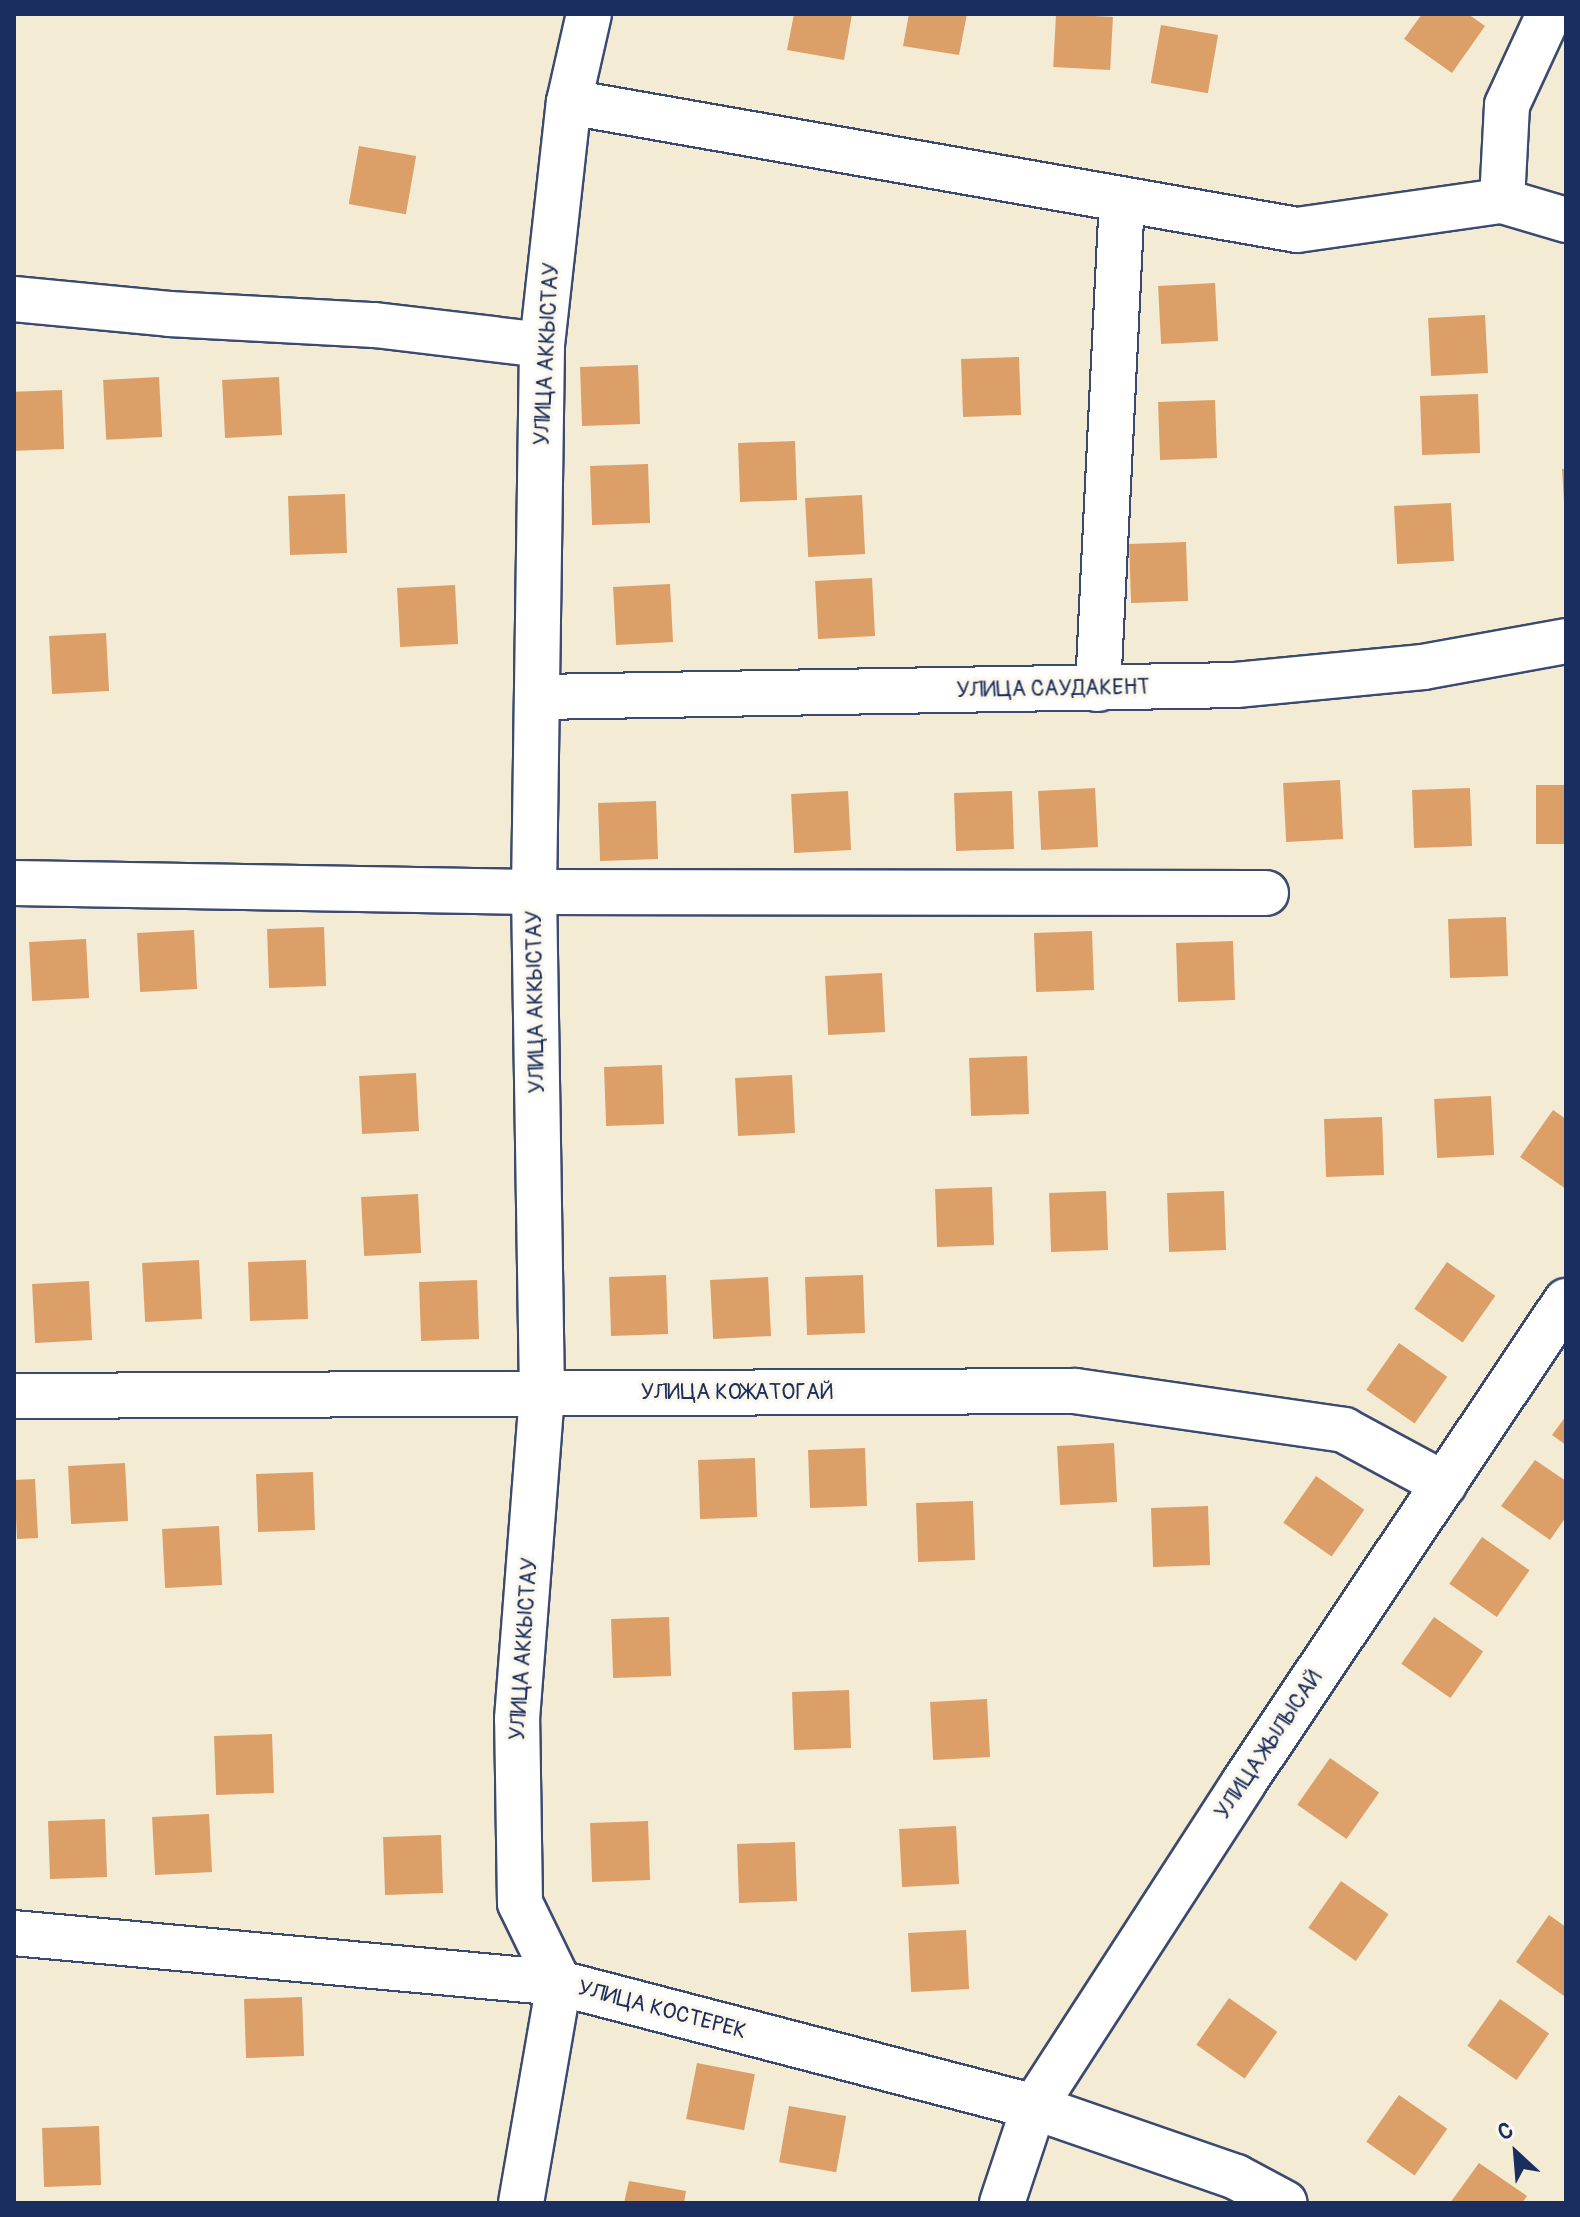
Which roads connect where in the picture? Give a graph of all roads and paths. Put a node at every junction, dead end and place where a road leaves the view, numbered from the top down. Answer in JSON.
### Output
{"nodes":[{"id":1,"x":589,"y":14,"type":"edge"},
{"id":2,"x":1549,"y":14,"type":"edge"},
{"id":3,"x":569,"y":102,"type":"junction"},
{"id":4,"x":1122,"y":200,"type":"junction"},
{"id":5,"x":1502,"y":201,"type":"junction"},
{"id":6,"x":1566,"y":220,"type":"edge"},
{"id":7,"x":14,"y":299,"type":"edge"},
{"id":8,"x":542,"y":345,"type":"junction"},
{"id":9,"x":1566,"y":641,"type":"edge"},
{"id":10,"x":1098,"y":689,"type":"junction"},
{"id":11,"x":538,"y":697,"type":"junction"},
{"id":12,"x":14,"y":883,"type":"edge"},
{"id":13,"x":534,"y":892,"type":"junction"},
{"id":14,"x":1266,"y":893,"type":"dead end"},
{"id":15,"x":1566,"y":1301,"type":"edge"},
{"id":16,"x":542,"y":1394,"type":"junction"},
{"id":17,"x":14,"y":1396,"type":"edge"},
{"id":18,"x":1444,"y":1484,"type":"junction"},
{"id":19,"x":14,"y":1933,"type":"edge"},
{"id":20,"x":559,"y":1983,"type":"junction"},
{"id":21,"x":1034,"y":2107,"type":"junction"},
{"id":22,"x":521,"y":2203,"type":"edge"},
{"id":23,"x":1002,"y":2203,"type":"edge"},
{"id":24,"x":1285,"y":2203,"type":"edge"}],
"edges":[{"from":1,"to":3,"type":"street","name":"УЛИЦА АККЫСТАУ"},
{"from":2,"to":5,"type":"street"},
{"from":3,"to":4,"type":"street"},
{"from":3,"to":8,"type":"street","name":"УЛИЦА АККЫСТАУ"},
{"from":4,"to":5,"type":"street"},
{"from":4,"to":10,"type":"street"},
{"from":5,"to":6,"type":"street"},
{"from":7,"to":8,"type":"street"},
{"from":8,"to":11,"type":"street","name":"УЛИЦА АККЫСТАУ"},
{"from":9,"to":10,"type":"street","name":"УЛИЦА САУДАКЕНТ"},
{"from":10,"to":11,"type":"street","name":"УЛИЦА САУДАКЕНТ"},
{"from":11,"to":13,"type":"street","name":"УЛИЦА АККЫСТАУ"},
{"from":12,"to":13,"type":"street"},
{"from":13,"to":14,"type":"street"},
{"from":13,"to":16,"type":"street","name":"УЛИЦА АККЫСТАУ"},
{"from":15,"to":18,"type":"street","name":"УЛИЦА ЖЫЛЫСАЙ"},
{"from":16,"to":17,"type":"street","name":"УЛИЦА КОЖАТОГАЙ"},
{"from":16,"to":18,"type":"street","name":"УЛИЦА КОЖАТОГАЙ"},
{"from":16,"to":20,"type":"street","name":"УЛИЦА АККЫСТАУ"},
{"from":18,"to":21,"type":"street","name":"УЛИЦА ЖЫЛЫСАЙ"},
{"from":19,"to":20,"type":"street","name":"УЛИЦА КОСТЕРЕК"},
{"from":20,"to":21,"type":"street","name":"УЛИЦА КОСТЕРЕК"},
{"from":20,"to":22,"type":"street"},
{"from":21,"to":23,"type":"street","name":"УЛИЦА ЖЫЛЫСАЙ"},
{"from":21,"to":24,"type":"street","name":"УЛИЦА КОСТЕРЕК"}]}
